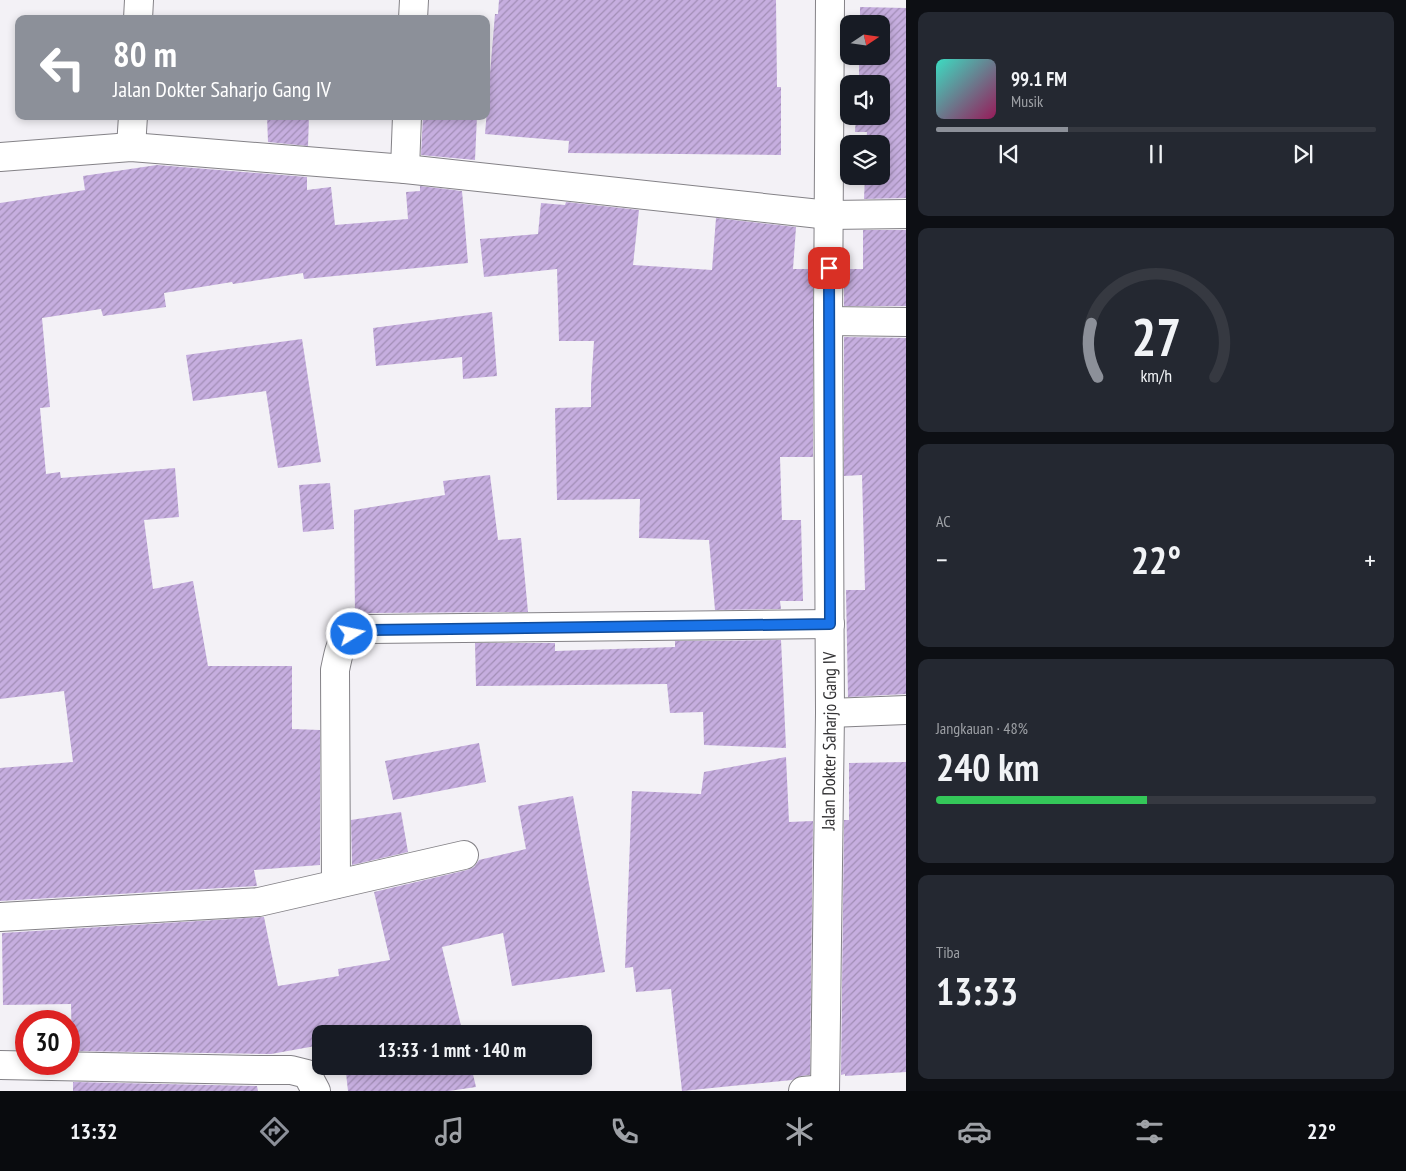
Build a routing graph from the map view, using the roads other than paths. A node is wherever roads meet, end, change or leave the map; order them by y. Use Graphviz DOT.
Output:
graph roads {
  1 [pos="139,0"];
  2 [pos="414,0"];
  3 [pos="830,0"];
  4 [pos="138,15"];
  5 [pos="413,15"];
  6 [pos="132,120"];
  7 [pos="408,120"];
  8 [pos="131,147"];
  9 [pos="0,157"];
  10 [pos="405,169"];
  11 [pos="906,214"];
  12 [pos="829,215"];
  13 [pos="828,321"];
  14 [pos="906,322"];
  15 [pos="830,624"];
  16 [pos="906,710"];
  17 [pos="830,713"];
  18 [pos="464,855"];
  19 [pos="336,884"];
  20 [pos="0,917"];
  21 [pos="0,1065"];
  22 [pos="818,1090"];
  23 [pos="316,1091"];
  1 -- 4 [label="street"];
  2 -- 5 [label="street"];
  3 -- 12 [label="street, Jalan Dokter Saharjo Gang IV"];
  6 -- 8 [label="street"];
  7 -- 10 [label="street"];
  8 -- 9 [label="street"];
  8 -- 10 [label="street"];
  10 -- 12 [label="street"];
  11 -- 12 [label="street"];
  12 -- 13 [label="street, Jalan Dokter Saharjo Gang IV"];
  13 -- 14 [label="street"];
  13 -- 15 [label="street, Jalan Dokter Saharjo Gang IV"];
  15 -- 17 [label="street, Jalan Dokter Saharjo Gang IV"];
  15 -- 19 [label="street"];
  16 -- 17 [label="street"];
  17 -- 22 [label="street, Jalan Dokter Saharjo Gang IV"];
  18 -- 19 [label="street"];
  19 -- 20 [label="street"];
  21 -- 23 [label="street"];
}
